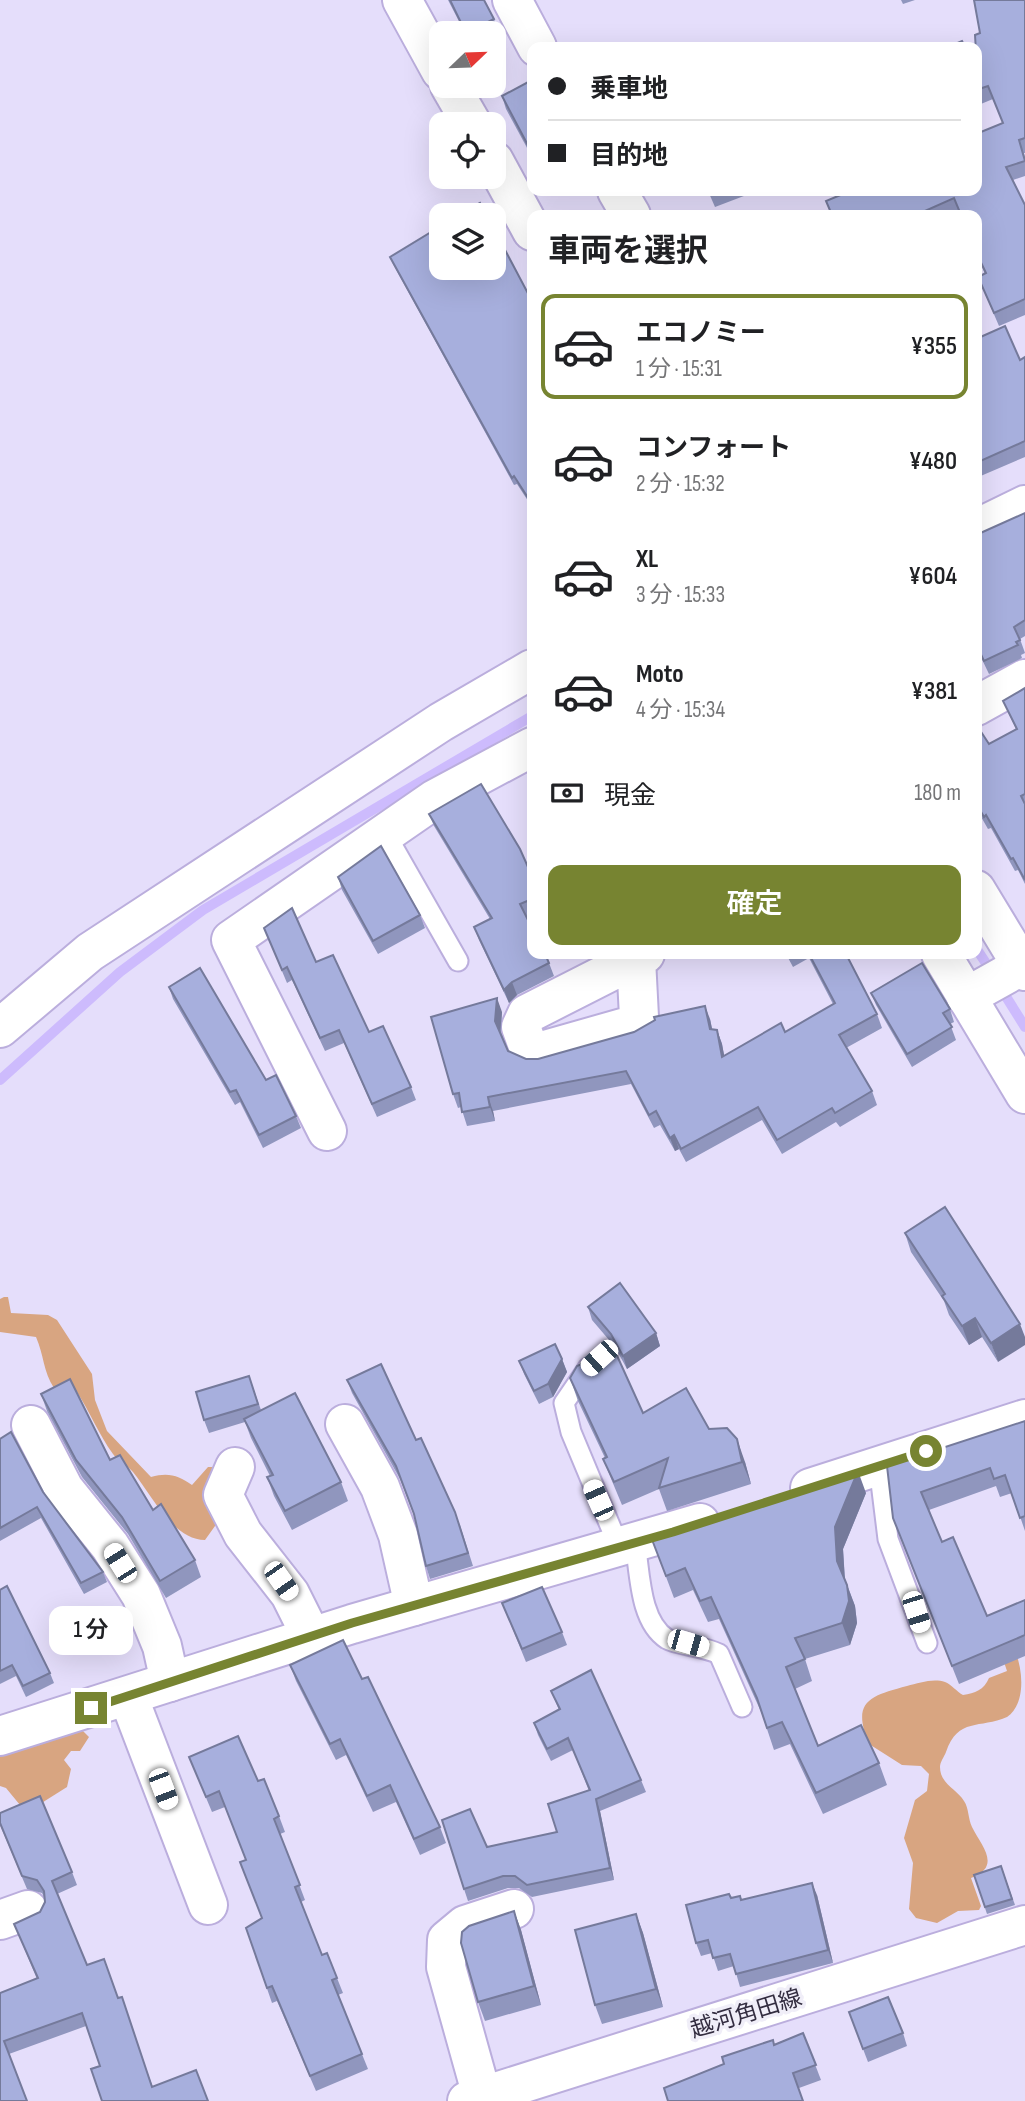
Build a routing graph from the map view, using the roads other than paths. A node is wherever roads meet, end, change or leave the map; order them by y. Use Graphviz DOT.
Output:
graph roads {
  1 [pos="402,0"];
  2 [pos="512,0"];
  3 [pos="534,42"];
  4 [pos="429,49"];
  5 [pos="506,183"];
  6 [pos="527,222"];
  7 [pos="1025,505"];
  8 [pos="982,526"];
  9 [pos="527,672"];
  10 [pos="1025,679"];
  11 [pos="982,703"];
  12 [pos="527,750"];
  13 [pos="385,833"];
  14 [pos="982,900"];
  15 [pos="944,959"];
  16 [pos="458,961"];
  17 [pos="1024,967"];
  18 [pos="966,997"];
  19 [pos="0,1028"];
  20 [pos="1025,1094"];
  21 [pos="327,1130"];
  22 [pos="607,1356"];
  23 [pos="1025,1419"];
  24 [pos="345,1424"];
  25 [pos="31,1425"];
  26 [pos="878,1466"];
  27 [pos="235,1467"];
  28 [pos="776,1499"];
  29 [pos="737,1511"];
  30 [pos="627,1545"];
  31 [pos="414,1606"];
  32 [pos="311,1636"];
  33 [pos="927,1643"];
  34 [pos="170,1682"];
  35 [pos="128,1696"];
  36 [pos="742,1707"];
  37 [pos="0,1736"];
  38 [pos="208,1905"];
  39 [pos="514,1909"];
  40 [pos="1025,1925"];
  41 [pos="475,2099"];
  1 -- 4 [label="street"];
  2 -- 3 [label="street"];
  5 -- 6 [label="street"];
  7 -- 8 [label="street"];
  9 -- 19 [label="street"];
  10 -- 11 [label="street"];
  12 -- 13 [label="street"];
  13 -- 16 [label="lane"];
  13 -- 21 [label="street"];
  14 -- 17 [label="street"];
  15 -- 18 [label="street"];
  17 -- 18 [label="street"];
  18 -- 20 [label="street"];
  22 -- 30 [label="lane"];
  23 -- 26 [label="street"];
  24 -- 31 [label="street"];
  25 -- 34 [label="street"];
  26 -- 28 [label="street"];
  26 -- 33 [label="lane"];
  27 -- 32 [label="street"];
  29 -- 30 [label="street"];
  30 -- 31 [label="street"];
  30 -- 36 [label="lane"];
  31 -- 32 [label="street"];
  32 -- 34 [label="street"];
  34 -- 35 [label="street"];
  35 -- 37 [label="street"];
  35 -- 38 [label="street"];
  39 -- 41 [label="street"];
  40 -- 41 [label="street, 越河角田線"];
}
